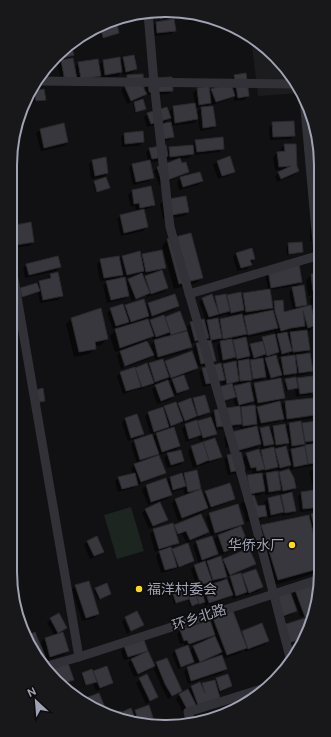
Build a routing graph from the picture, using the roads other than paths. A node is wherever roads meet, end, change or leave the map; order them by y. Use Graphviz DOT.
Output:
graph roads {
  1 [pos="148,18"];
  2 [pos="43,81"];
  3 [pos="154,83"];
  4 [pos="290,84"];
  5 [pos="310,132"];
  6 [pos="314,188"];
  7 [pos="314,257"];
  8 [pos="189,294"];
  9 [pos="17,296"];
  10 [pos="314,581"];
  11 [pos="273,593"];
  12 [pos="289,654"];
  13 [pos="80,657"];
  14 [pos="51,665"];
  15 [pos="252,692"];
  16 [pos="190,718"];
  1 -- 3 [label="street"];
  2 -- 3 [label="street"];
  3 -- 4 [label="street"];
  3 -- 8 [label="street"];
  5 -- 6 [label="street"];
  7 -- 8 [label="street"];
  8 -- 11 [label="street"];
  9 -- 13 [label="street"];
  10 -- 11 [label="street, 环乡北路"];
  11 -- 12 [label="street"];
  11 -- 13 [label="street, 环乡北路"];
  13 -- 14 [label="street, 环乡北路"];
  15 -- 16 [label="street"];
}
